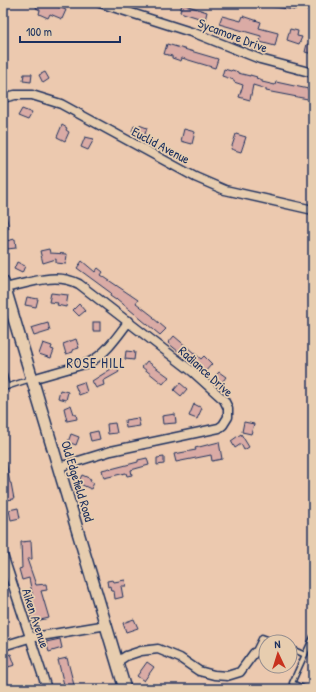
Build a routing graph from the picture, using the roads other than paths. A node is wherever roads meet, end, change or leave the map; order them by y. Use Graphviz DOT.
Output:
graph roads {
  1 [pos="100,3"];
  2 [pos="313,73"];
  3 [pos="3,98"];
  4 [pos="313,210"];
  5 [pos="4,286"];
  6 [pos="129,321"];
  7 [pos="3,372"];
  8 [pos="32,379"];
  9 [pos="5,387"];
  10 [pos="59,467"];
  11 [pos="3,555"];
  12 [pos="107,625"];
  13 [pos="313,636"];
  14 [pos="29,638"];
  15 [pos="258,645"];
  16 [pos="3,646"];
  17 [pos="298,652"];
  18 [pos="254,653"];
  19 [pos="305,655"];
  20 [pos="117,662"];
  21 [pos="47,689"];
  22 [pos="125,689"];
  23 [pos="305,689"];
  1 -- 2 [label="street, Sycamore Drive"];
  3 -- 4 [label="street, Euclid Avenue"];
  5 -- 6 [label="street, Radiance Drive"];
  5 -- 8 [label="street, Old Edgefield Road"];
  6 -- 8 [label="street"];
  6 -- 10 [label="street, Radiance Drive"];
  7 -- 9 [label="lane"];
  8 -- 9 [label="lane"];
  8 -- 10 [label="street, Old Edgefield Road"];
  10 -- 12 [label="street, Old Edgefield Road"];
  11 -- 14 [label="street, Aiken Avenue"];
  12 -- 14 [label="street"];
  12 -- 20 [label="street, Old Edgefield Road"];
  13 -- 19 [label="lane"];
  14 -- 16 [label="street"];
  14 -- 21 [label="street, Aiken Avenue"];
  15 -- 18 [label="lane"];
  17 -- 19 [label="lane"];
  18 -- 20 [label="street"];
  19 -- 23 [label="lane"];
  20 -- 22 [label="street, Old Edgefield Road"];
}
